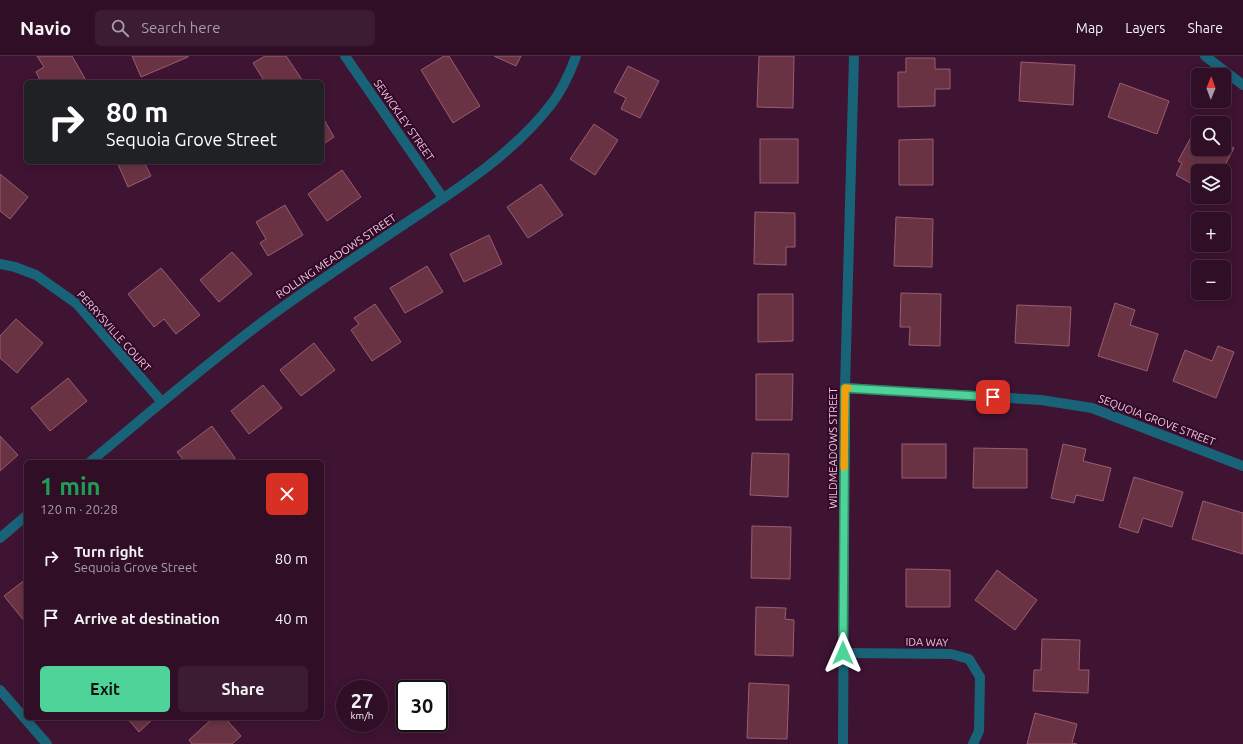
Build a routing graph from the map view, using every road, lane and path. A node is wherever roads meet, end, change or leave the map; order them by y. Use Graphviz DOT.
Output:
graph roads {
  1 [pos="345,56"];
  2 [pos="576,56"];
  3 [pos="854,56"];
  4 [pos="1205,56"];
  5 [pos="1243,85"];
  6 [pos="443,198"];
  7 [pos="0,264"];
  8 [pos="845,388"];
  9 [pos="162,402"];
  10 [pos="92,460"];
  11 [pos="1243,466"];
  12 [pos="24,518"];
  13 [pos="0,538"];
  14 [pos="843,653"];
  15 [pos="0,690"];
  16 [pos="24,718"];
  17 [pos="26,720"];
  18 [pos="47,744"];
  19 [pos="843,744"];
  20 [pos="973,744"];
  1 -- 6 [label="street, SEWICKLEY STREET"];
  2 -- 6 [label="street, ROLLING MEADOWS STREET"];
  3 -- 8 [label="street, WILDMEADOWS STREET"];
  4 -- 5 [label="street"];
  6 -- 9 [label="street, ROLLING MEADOWS STREET"];
  7 -- 9 [label="street, PERRYSVILLE COURT"];
  8 -- 11 [label="street, SEQUOIA GROVE STREET"];
  8 -- 14 [label="street, WILDMEADOWS STREET"];
  9 -- 10 [label="street, ROLLING MEADOWS STREET"];
  12 -- 13 [label="street"];
  14 -- 19 [label="street, WILDMEADOWS STREET"];
  14 -- 20 [label="street, IDA WAY"];
  15 -- 16 [label="street"];
  17 -- 18 [label="street"];
}
